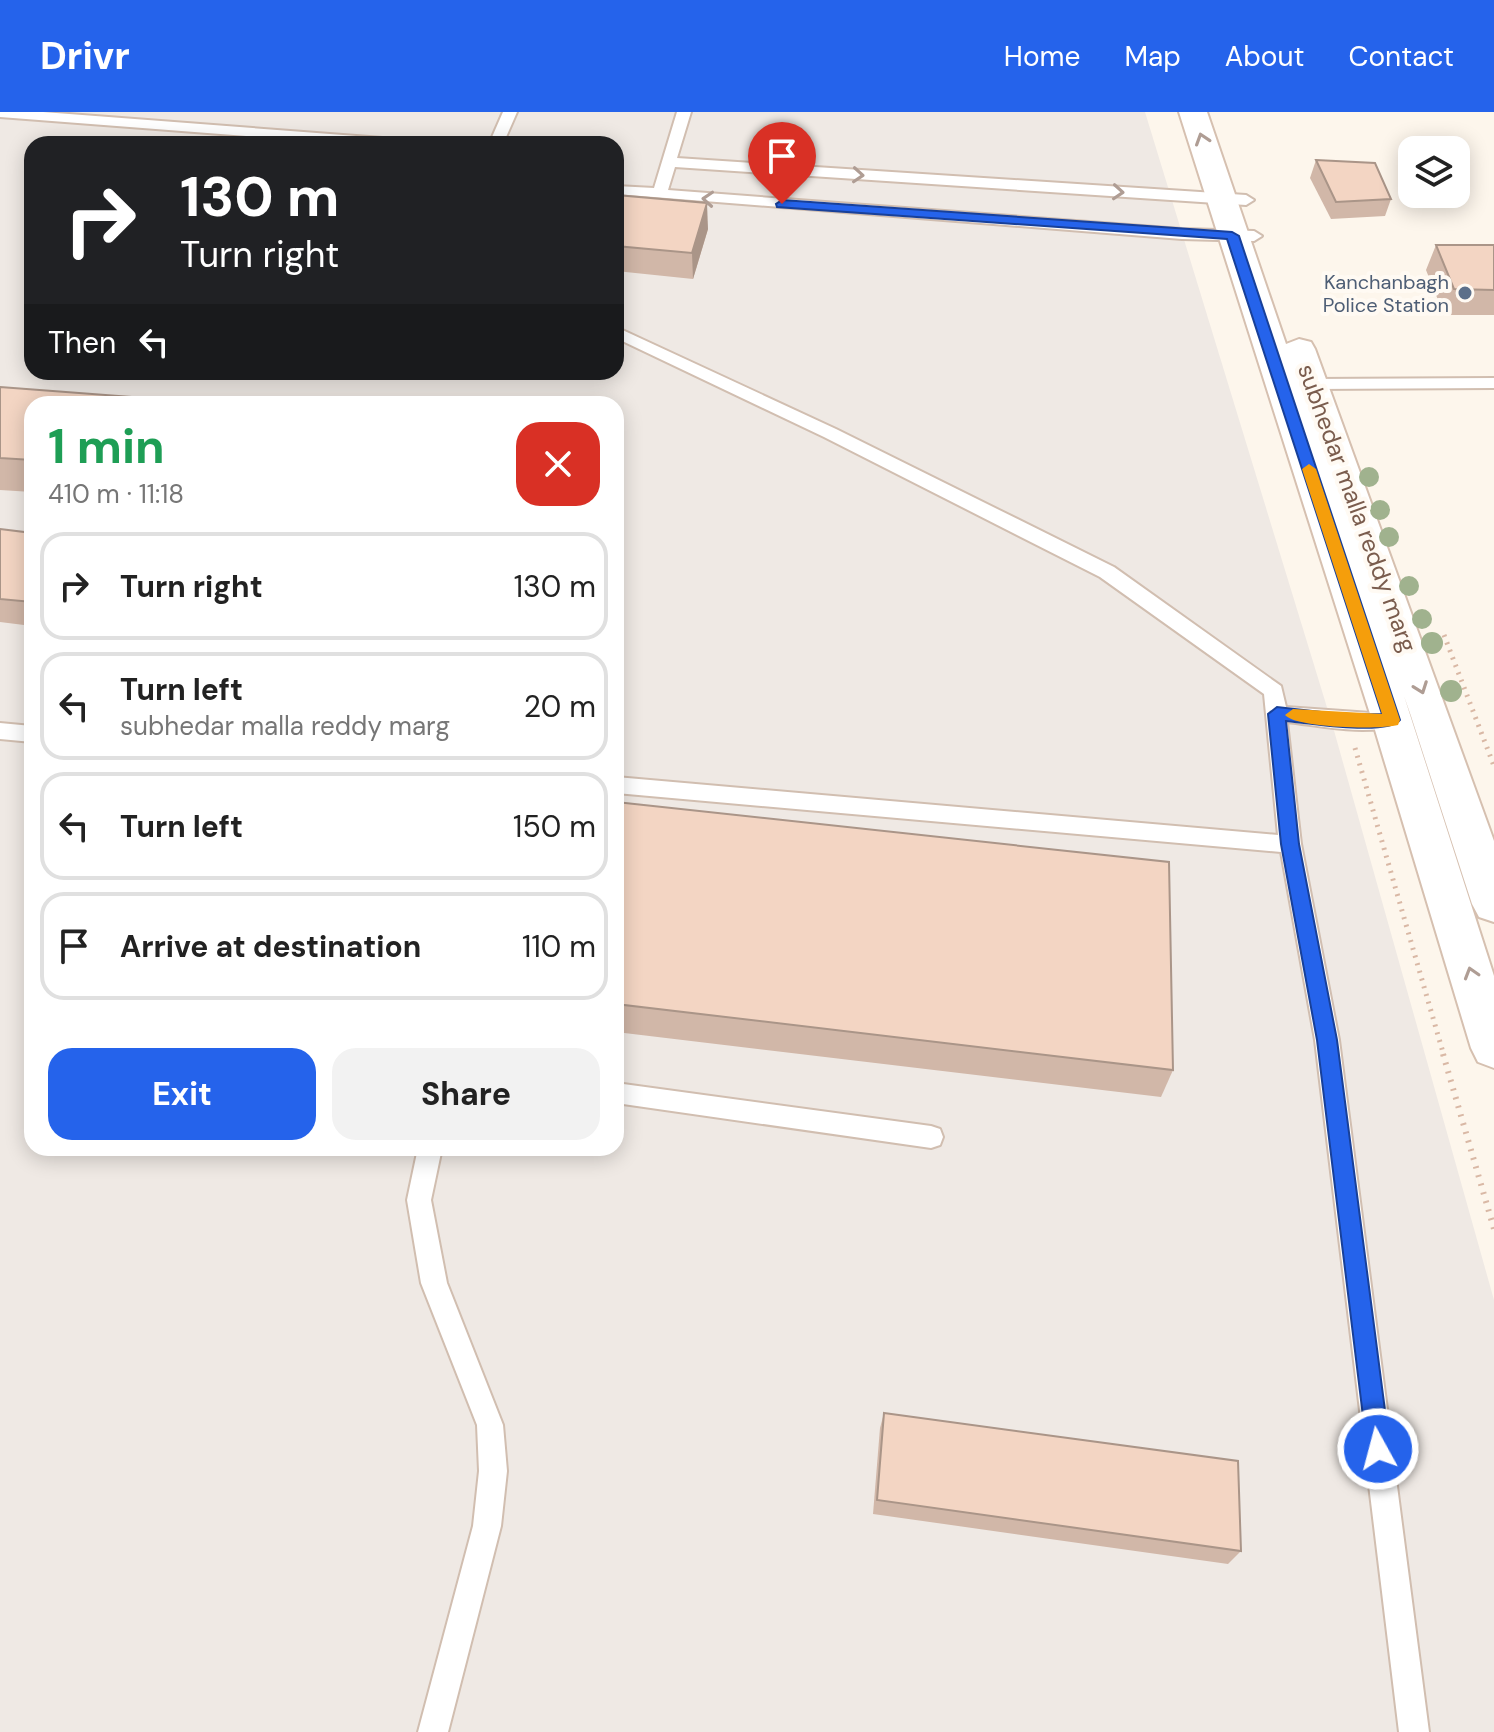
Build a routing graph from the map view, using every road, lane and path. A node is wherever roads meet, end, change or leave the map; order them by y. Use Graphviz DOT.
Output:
graph roads {
  1 [pos="510,112"];
  2 [pos="684,112"];
  3 [pos="1193,112"];
  4 [pos="1221,112"];
  5 [pos="0,113"];
  6 [pos="303,136"];
  7 [pos="500,136"];
  8 [pos="669,162"];
  9 [pos="624,191"];
  10 [pos="659,195"];
  11 [pos="1234,200"];
  12 [pos="1243,236"];
  13 [pos="624,336"];
  14 [pos="1494,383"];
  15 [pos="1313,384"];
  16 [pos="1277,714"];
  17 [pos="1392,720"];
  18 [pos="1348,721"];
  19 [pos="0,731"];
  20 [pos="24,733"];
  21 [pos="624,786"];
  22 [pos="1290,844"];
  23 [pos="1494,904"];
  24 [pos="1494,1048"];
  25 [pos="624,1094"];
  26 [pos="931,1137"];
  27 [pos="428,1156"];
  28 [pos="1494,1229"];
  29 [pos="433,1732"];
  30 [pos="1414,1732"];
  1 -- 7 [label="lane"];
  2 -- 8 [label="lane"];
  11 -- 3 [label="main road, subhedar malla reddy marg, one-way"];
  4 -- 11 [label="main road, subhedar malla reddy marg"];
  5 -- 6 [label="lane"];
  8 -- 10 [label="lane"];
  8 -- 11 [label="lane, one-way"];
  9 -- 10 [label="lane"];
  12 -- 10 [label="lane, one-way"];
  11 -- 12 [label="main road, subhedar malla reddy marg"];
  12 -- 15 [label="main road, subhedar malla reddy marg"];
  12 -- 17 [label="main road, subhedar malla reddy marg"];
  13 -- 16 [label="lane"];
  14 -- 15 [label="lane"];
  15 -- 23 [label="main road, subhedar malla reddy marg, one-way"];
  16 -- 18 [label="lane"];
  16 -- 22 [label="lane"];
  17 -- 18 [label="lane"];
  24 -- 17 [label="main road, subhedar malla reddy marg, one-way"];
  18 -- 28 [label="path"];
  19 -- 20 [label="lane"];
  21 -- 22 [label="lane"];
  22 -- 30 [label="lane"];
  25 -- 26 [label="lane"];
  27 -- 29 [label="lane"];
}
